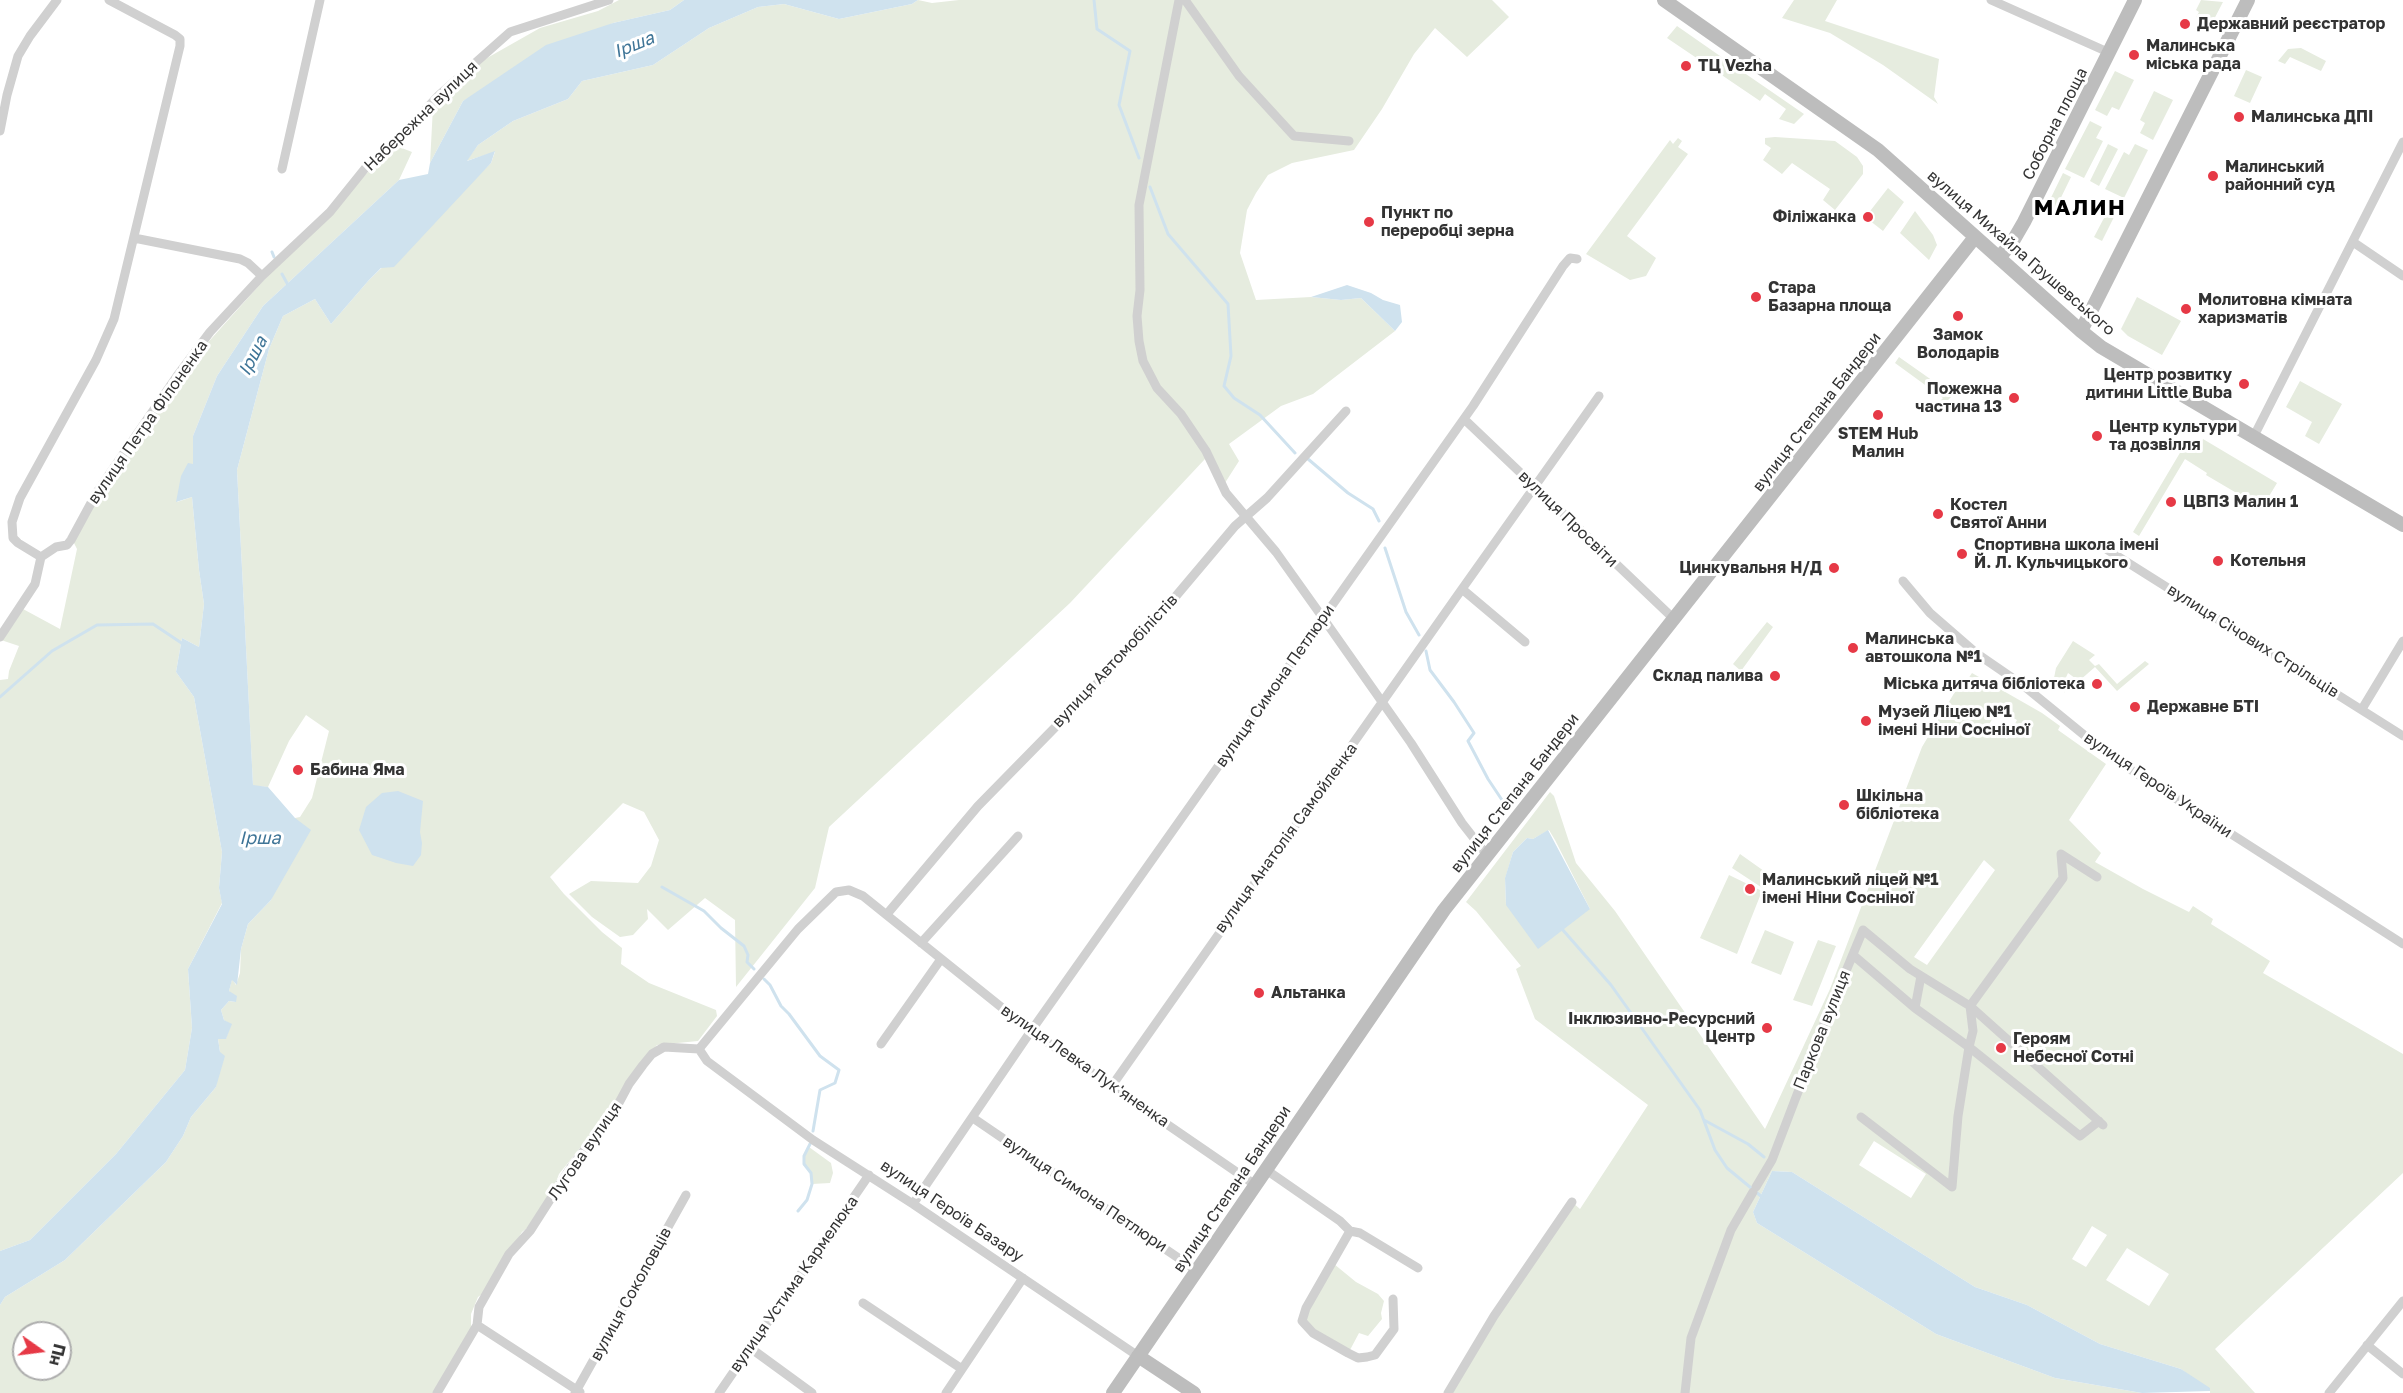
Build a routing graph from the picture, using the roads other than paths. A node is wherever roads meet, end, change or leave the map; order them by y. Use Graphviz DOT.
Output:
graph roads {
  1 [pos="57,0"];
  2 [pos="109,0"];
  3 [pos="320,0"];
  4 [pos="609,0"];
  5 [pos="1179,0"];
  6 [pos="1185,0"];
  7 [pos="1991,0"];
  8 [pos="2135,0"];
  9 [pos="2248,0"];
  10 [pos="1667,1"];
  11 [pos="2110,53"];
  12 [pos="0,131"];
  13 [pos="1348,141"];
  14 [pos="2403,142"];
  15 [pos="282,169"];
  16 [pos="1975,237"];
  17 [pos="135,238"];
  18 [pos="2353,242"];
  19 [pos="1999,258"];
  20 [pos="1577,259"];
  21 [pos="262,276"];
  22 [pos="2403,276"];
  23 [pos="2081,332"];
  24 [pos="1599,396"];
  25 [pos="1346,411"];
  26 [pos="1464,419"];
  27 [pos="2254,436"];
  28 [pos="1534,487"];
  29 [pos="1246,516"];
  30 [pos="2403,525"];
  31 [pos="2103,547"];
  32 [pos="40,556"];
  33 [pos="1903,581"];
  34 [pos="1462,589"];
  35 [pos="1323,618"];
  36 [pos="1674,619"];
  37 [pos="0,637"];
  38 [pos="2403,641"];
  39 [pos="1525,642"];
  40 [pos="1382,704"];
  41 [pos="2362,709"];
  42 [pos="2403,736"];
  43 [pos="1018,836"];
  44 [pos="1487,855"];
  45 [pos="2097,877"];
  46 [pos="887,914"];
  47 [pos="921,943"];
  48 [pos="2403,944"];
  49 [pos="1852,955"];
  50 [pos="941,959"];
  51 [pos="1921,976"];
  52 [pos="1970,1006"];
  53 [pos="1915,1008"];
  54 [pos="1031,1031"];
  55 [pos="881,1044"];
  56 [pos="1969,1047"];
  57 [pos="699,1049"];
  58 [pos="1111,1087"];
  59 [pos="1861,1117"];
  60 [pos="973,1118"];
  61 [pos="1265,1169"];
  62 [pos="869,1175"];
  63 [pos="1254,1184"];
  64 [pos="686,1195"];
  65 [pos="1572,1202"];
  66 [pos="914,1204"];
  67 [pos="1350,1232"];
  68 [pos="1418,1268"];
  69 [pos="1196,1270"];
  70 [pos="1023,1278"];
  71 [pos="1393,1299"];
  72 [pos="2403,1301"];
  73 [pos="863,1304"];
  74 [pos="477,1324"];
  75 [pos="2367,1345"];
  76 [pos="749,1347"];
  77 [pos="1138,1356"];
  78 [pos="962,1369"];
  79 [pos="2403,1374"];
  80 [pos="578,1392"];
  81 [pos="437,1393"];
  82 [pos="718,1393"];
  83 [pos="812,1393"];
  84 [pos="946,1393"];
  85 [pos="1113,1393"];
  86 [pos="1194,1393"];
  87 [pos="1448,1393"];
  88 [pos="1684,1393"];
  89 [pos="2329,1393"];
  1 -- 12 [label="street"];
  2 -- 17 [label="street"];
  3 -- 15 [label="street"];
  4 -- 21 [label="street, Набережна вулиця"];
  5 -- 29 [label="street"];
  6 -- 13 [label="street"];
  7 -- 11 [label="street"];
  8 -- 11 [label="street, Соборна площа"];
  9 -- 23 [label="street"];
  10 -- 16 [label="street, вулиця Михайла Грушевського"];
  11 -- 19 [label="street, Соборна площа"];
  14 -- 18 [label="street"];
  16 -- 19 [label="street, вулиця Михайла Грушевського"];
  16 -- 36 [label="street, вулиця Степана Бандери"];
  17 -- 21 [label="street"];
  17 -- 32 [label="street"];
  18 -- 22 [label="street"];
  18 -- 27 [label="street"];
  19 -- 23 [label="street, вулиця Михайла Грушевського"];
  20 -- 26 [label="street, вулиця Симона Петлюри"];
  21 -- 32 [label="street, вулиця Петра Філоненка"];
  23 -- 27 [label="street, вулиця Михайла Грушевського"];
  24 -- 28 [label="street, вулиця Анатолія Самойленка"];
  25 -- 29 [label="street, вулиця Автомобілістів"];
  26 -- 28 [label="street, вулиця Просвіти"];
  26 -- 35 [label="street, вулиця Симона Петлюри"];
  27 -- 30 [label="street, вулиця Михайла Грушевського"];
  28 -- 34 [label="street, вулиця Анатолія Самойленка"];
  28 -- 36 [label="street, вулиця Просвіти"];
  29 -- 35 [label="street"];
  29 -- 46 [label="street, вулиця Автомобілістів"];
  31 -- 41 [label="street, вулиця Січових Стрільців"];
  32 -- 37 [label="street"];
  33 -- 48 [label="street, вулиця Героїв України"];
  34 -- 39 [label="street"];
  34 -- 40 [label="street, вулиця Анатолія Самойленка"];
  35 -- 40 [label="street"];
  35 -- 54 [label="street, вулиця Симона Петлюри"];
  36 -- 44 [label="street, вулиця Степана Бандери"];
  38 -- 41 [label="street"];
  40 -- 44 [label="street"];
  40 -- 58 [label="street, вулиця Анатолія Самойленка"];
  41 -- 42 [label="street, вулиця Січових Стрільців"];
  43 -- 47 [label="street"];
  44 -- 61 [label="street, вулиця Степана Бандери"];
  45 -- 52 [label="street"];
  46 -- 47 [label="street, вулиця Левка Лук'яненка"];
  46 -- 57 [label="street, вулиця Левка Лук'яненка"];
  47 -- 50 [label="street, вулиця Левка Лук'яненка"];
  49 -- 51 [label="street, Паркова вулиця"];
  49 -- 53 [label="street"];
  49 -- 88 [label="street, Паркова вулиця"];
  50 -- 54 [label="street, вулиця Левка Лук'яненка"];
  50 -- 55 [label="street"];
  51 -- 52 [label="street"];
  51 -- 53 [label="street"];
  52 -- 56 [label="street"];
  52 -- 56 [label="street"];
  53 -- 56 [label="street"];
  54 -- 58 [label="street, вулиця Левка Лук'яненка"];
  54 -- 60 [label="street, вулиця Симона Петлюри"];
  56 -- 59 [label="street"];
  57 -- 62 [label="street, вулиця Героїв Базару"];
  57 -- 74 [label="street, Лугова вулиця"];
  58 -- 63 [label="street, вулиця Левка Лук'яненка"];
  60 -- 66 [label="street, вулиця Симона Петлюри"];
  60 -- 69 [label="street, вулиця Симона Петлюри"];
  61 -- 63 [label="street, вулиця Степана Бандери"];
  61 -- 67 [label="street"];
  62 -- 66 [label="street, вулиця Героїв Базару"];
  62 -- 76 [label="street, вулиця Устима Кармелюка"];
  63 -- 69 [label="street, вулиця Степана Бандери"];
  64 -- 80 [label="street, вулиця Соколовців"];
  65 -- 87 [label="street"];
  66 -- 70 [label="street, вулиця Героїв Базару"];
  67 -- 68 [label="street"];
  67 -- 71 [label="street"];
  69 -- 77 [label="street, вулиця Степана Бандери"];
  70 -- 77 [label="street, вулиця Героїв Базару"];
  70 -- 78 [label="street"];
  72 -- 75 [label="street"];
  73 -- 78 [label="street"];
  74 -- 80 [label="street"];
  74 -- 81 [label="street, Лугова вулиця"];
  75 -- 79 [label="street"];
  75 -- 89 [label="street"];
  76 -- 82 [label="street, вулиця Устима Кармелюка"];
  76 -- 83 [label="street"];
  77 -- 85 [label="street, вулиця Степана Бандери"];
  77 -- 86 [label="street, вулиця Героїв Базару"];
  78 -- 84 [label="street"];
}
